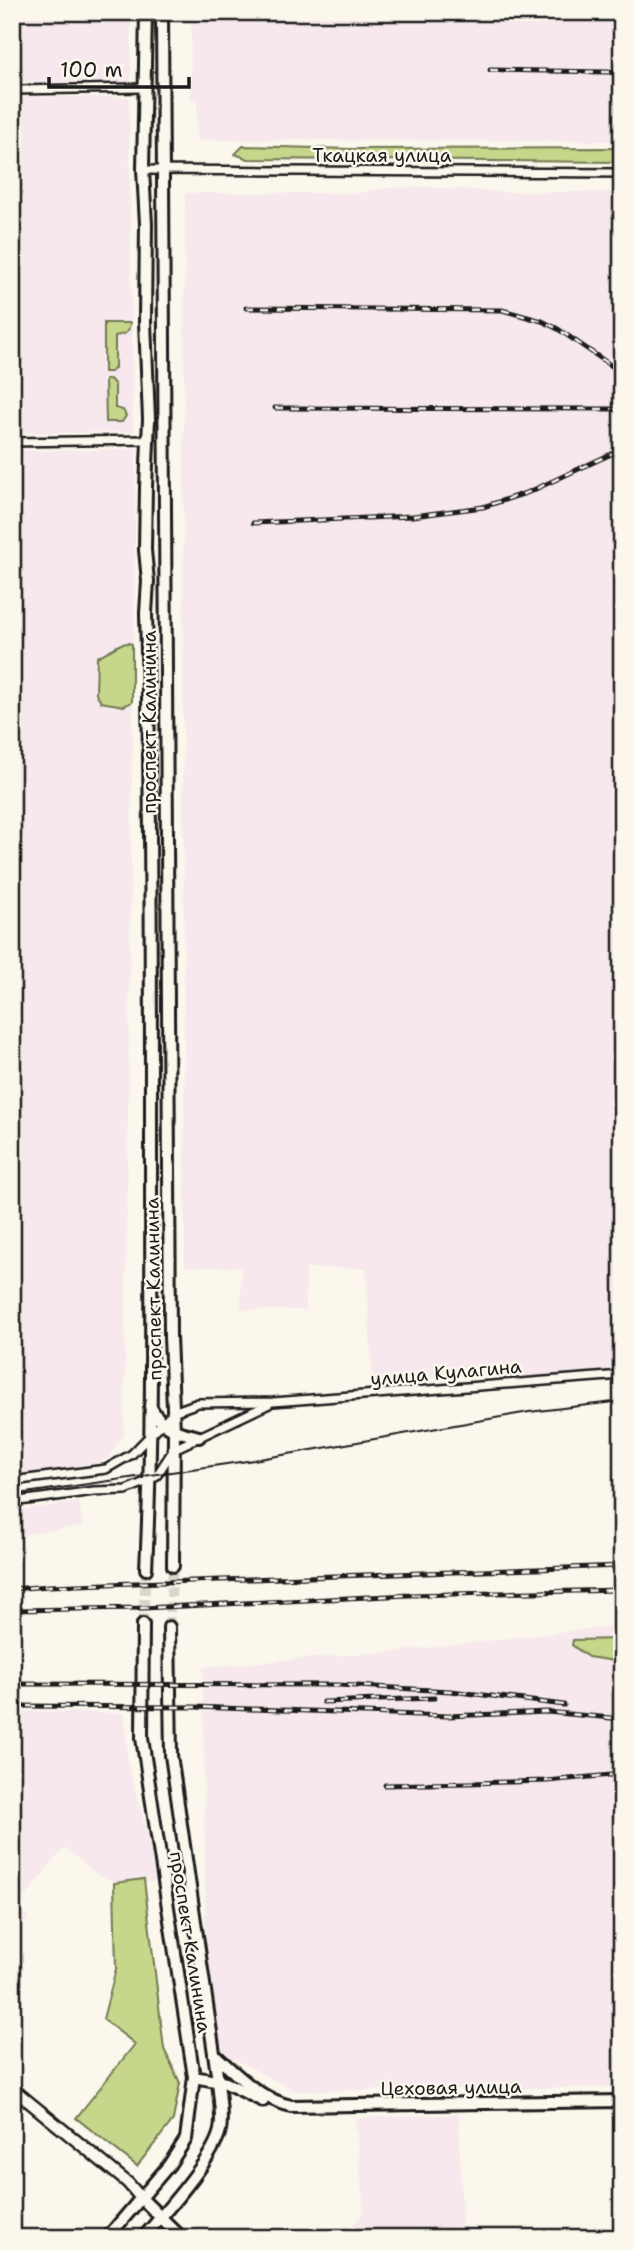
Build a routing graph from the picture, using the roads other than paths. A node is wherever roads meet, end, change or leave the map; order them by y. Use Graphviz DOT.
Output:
graph roads {
  1 [pos="146,12"];
  2 [pos="162,12"];
  3 [pos="144,88"];
  4 [pos="12,90"];
  5 [pos="162,90"];
  6 [pos="143,170"];
  7 [pos="164,171"];
  8 [pos="622,173"];
  9 [pos="148,440"];
  10 [pos="164,441"];
  11 [pos="12,442"];
  12 [pos="622,1375"];
  13 [pos="273,1402"];
  14 [pos="150,1406"];
  15 [pos="173,1412"];
  16 [pos="161,1424"];
  17 [pos="174,1430"];
  18 [pos="150,1436"];
  19 [pos="199,1437"];
  20 [pos="174,1449"];
  21 [pos="150,1475"];
  22 [pos="12,1481"];
  23 [pos="12,1502"];
  24 [pos="173,1566"];
  25 [pos="146,1569"];
  26 [pos="143,1624"];
  27 [pos="169,1627"];
  28 [pos="190,2054"];
  29 [pos="214,2054"];
  30 [pos="194,2077"];
  31 [pos="218,2081"];
  32 [pos="12,2088"];
  33 [pos="622,2101"];
  34 [pos="280,2104"];
  35 [pos="140,2197"];
  36 [pos="160,2217"];
  37 [pos="107,2238"];
  38 [pos="143,2238"];
  39 [pos="182,2238"];
  1 -- 3 [label="main road, проспект Калинина"];
  2 -- 5 [label="main road, проспект Калинина"];
  3 -- 4 [label="street"];
  3 -- 5 [label="main road"];
  3 -- 6 [label="main road, проспект Калинина"];
  5 -- 7 [label="main road, проспект Калинина"];
  6 -- 7 [label="street, Ткацкая улица"];
  6 -- 9 [label="main road, проспект Калинина"];
  7 -- 8 [label="street, Ткацкая улица"];
  7 -- 10 [label="main road, проспект Калинина"];
  9 -- 10 [label="main road"];
  9 -- 11 [label="street"];
  9 -- 14 [label="main road, проспект Калинина"];
  10 -- 15 [label="main road, проспект Калинина"];
  12 -- 13 [label="street, улица Кулагина"];
  13 -- 15 [label="street, улица Кулагина"];
  13 -- 19 [label="street, улица Кулагина"];
  14 -- 16 [label="main road, проспект Калинина"];
  14 -- 18 [label="main road, проспект Калинина"];
  15 -- 16 [label="street, улица Кулагина"];
  15 -- 17 [label="main road, проспект Калинина"];
  16 -- 17 [label="main road"];
  16 -- 18 [label="street, улица Кулагина"];
  17 -- 19 [label="main road"];
  17 -- 20 [label="main road, проспект Калинина"];
  18 -- 21 [label="main road, проспект Калинина"];
  18 -- 22 [label="street, улица Кулагина"];
  19 -- 20 [label="street, улица Кулагина"];
  20 -- 21 [label="street, улица Кулагина"];
  20 -- 24 [label="main road, проспект Калинина"];
  21 -- 23 [label="street"];
  21 -- 25 [label="main road"];
  26 -- 28 [label="main road, проспект Калинина"];
  27 -- 29 [label="main road, проспект Калинина"];
  28 -- 29 [label="main road"];
  28 -- 30 [label="main road, проспект Калинина"];
  29 -- 31 [label="main road, проспект Калинина"];
  29 -- 34 [label="main road, Цеховая улица"];
  30 -- 31 [label="main road, Цеховая улица"];
  30 -- 35 [label="main road, проспект Калинина"];
  31 -- 34 [label="main road, Цеховая улица"];
  31 -- 36 [label="main road, проспект Калинина"];
  32 -- 35 [label="street"];
  33 -- 34 [label="main road, Цеховая улица"];
  35 -- 36 [label="main road"];
  35 -- 37 [label="main road, проспект Калинина"];
  36 -- 38 [label="main road, проспект Калинина"];
  36 -- 39 [label="main road"];
}
